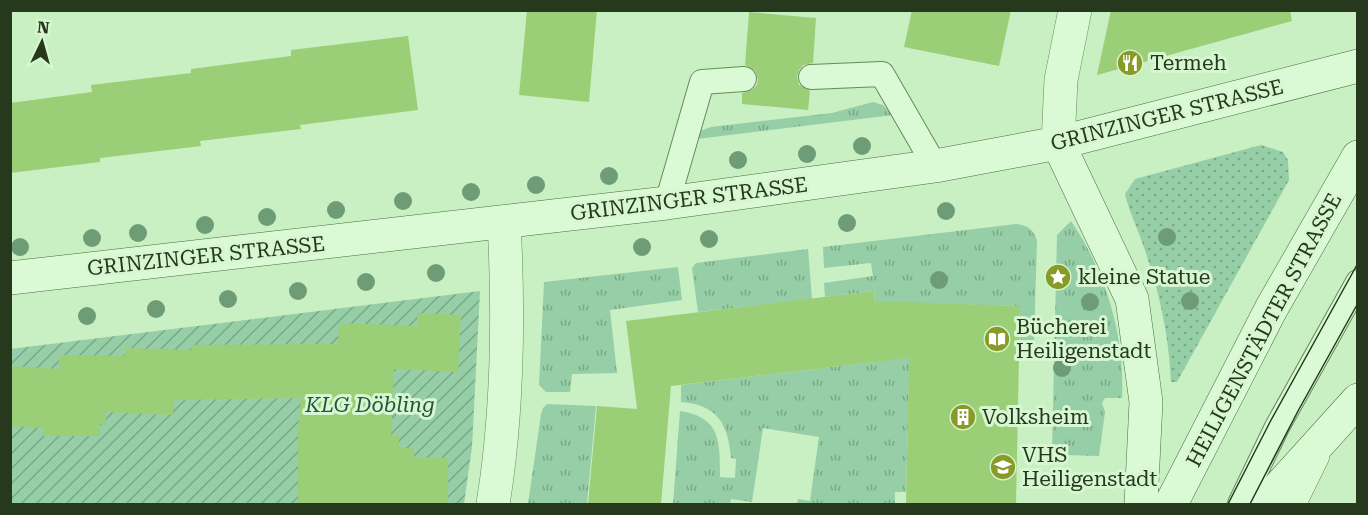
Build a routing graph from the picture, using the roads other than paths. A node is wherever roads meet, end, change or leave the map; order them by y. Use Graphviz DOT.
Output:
graph roads {
  1 [pos="1075,10"];
  2 [pos="1358,66"];
  3 [pos="811,77"];
  4 [pos="744,79"];
  5 [pos="1058,143"];
  6 [pos="1358,157"];
  7 [pos="935,166"];
  8 [pos="667,203"];
  9 [pos="504,222"];
  10 [pos="10,278"];
  11 [pos="1358,282"];
  12 [pos="1358,399"];
  13 [pos="1318,443"];
  14 [pos="493,504"];
  15 [pos="1140,504"];
  16 [pos="1171,504"];
  17 [pos="1240,504"];
  18 [pos="1264,504"];
  19 [pos="1289,504"];
  1 -- 5 [label="street"];
  2 -- 5 [label="street, GRINZINGER STRASSE"];
  3 -- 7 [label="lane"];
  4 -- 8 [label="lane"];
  5 -- 7 [label="street, GRINZINGER STRASSE"];
  5 -- 15 [label="street"];
  6 -- 16 [label="street, HEILIGENSTÄDTER STRASSE"];
  7 -- 8 [label="street, GRINZINGER STRASSE"];
  8 -- 9 [label="street, GRINZINGER STRASSE"];
  9 -- 10 [label="street, GRINZINGER STRASSE"];
  9 -- 14 [label="street"];
  11 -- 17 [label="lane"];
  12 -- 13 [label="street"];
  13 -- 18 [label="street"];
  13 -- 19 [label="street"];
}
